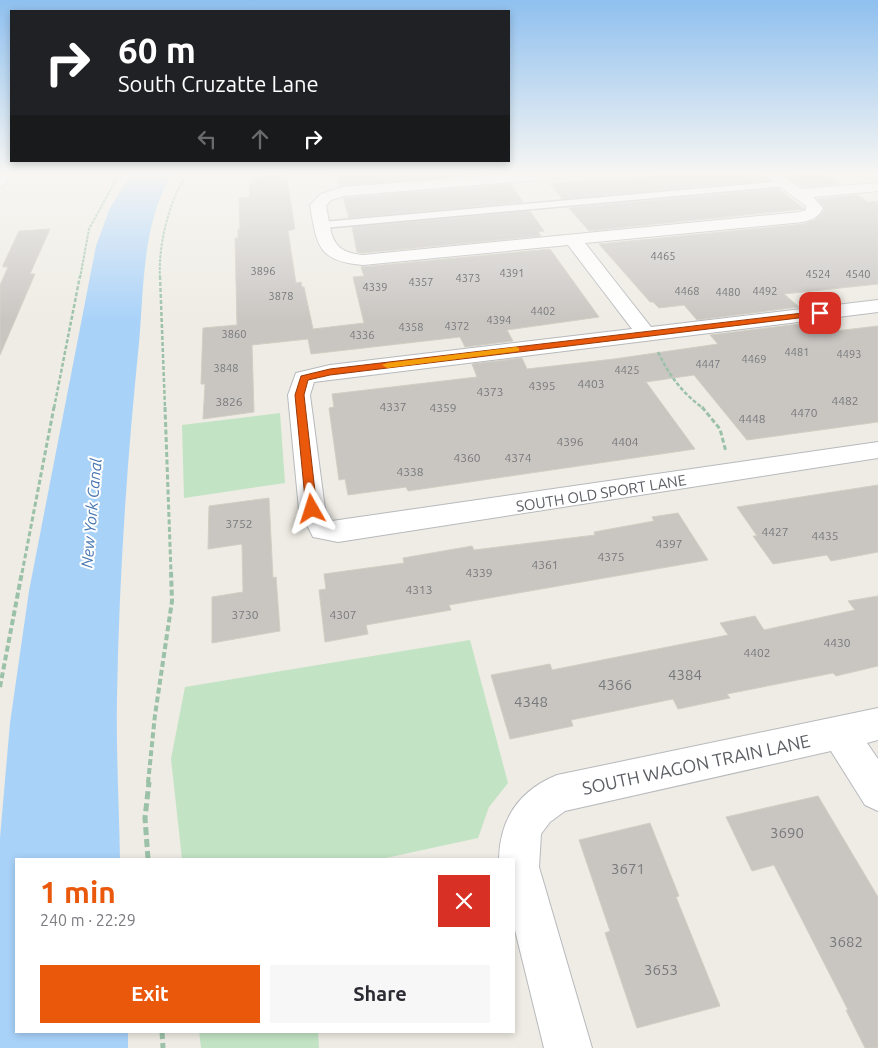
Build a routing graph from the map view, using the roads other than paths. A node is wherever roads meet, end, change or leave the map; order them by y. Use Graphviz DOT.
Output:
graph roads {
  1 [pos="346,223"];
  2 [pos="744,223"];
  3 [pos="322,225"];
  4 [pos="573,240"];
  5 [pos="878,306"];
  6 [pos="646,334"];
  7 [pos="878,450"];
  8 [pos="878,724"];
  9 [pos="839,732"];
  10 [pos="878,792"];
  11 [pos="568,1048"];
  1 -- 3 [label="lane"];
  2 -- 4 [label="street"];
  3 -- 4 [label="street"];
  4 -- 6 [label="street"];
  5 -- 6 [label="street"];
  6 -- 7 [label="street, SOUTH OLD SPORT LANE"];
  8 -- 9 [label="street, SOUTH WAGON TRAIN LANE"];
  9 -- 10 [label="street"];
  9 -- 11 [label="street, SOUTH WAGON TRAIN LANE"];
}
